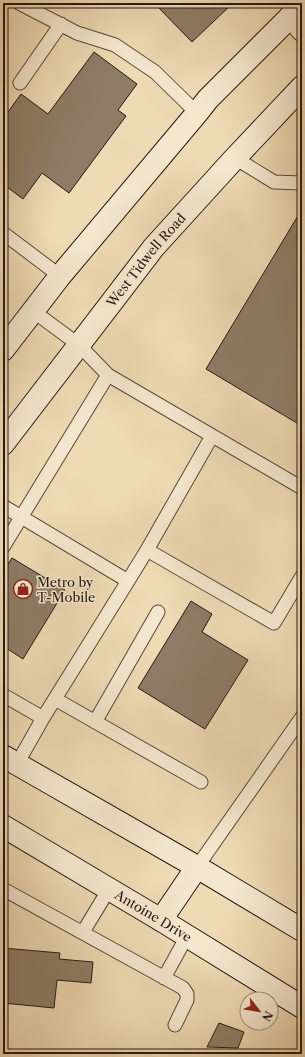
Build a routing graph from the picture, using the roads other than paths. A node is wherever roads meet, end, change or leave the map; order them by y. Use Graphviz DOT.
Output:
graph roads {
  1 [pos="19,3"];
  2 [pos="298,18"];
  3 [pos="61,24"];
  4 [pos="20,83"];
  5 [pos="302,87"];
  6 [pos="197,113"];
  7 [pos="235,158"];
  8 [pos="302,183"];
  9 [pos="3,233"];
  10 [pos="60,276"];
  11 [pos="33,311"];
  12 [pos="79,345"];
  13 [pos="3,350"];
  14 [pos="108,375"];
  15 [pos="212,436"];
  16 [pos="3,444"];
  17 [pos="302,488"];
  18 [pos="3,506"];
  19 [pos="21,516"];
  20 [pos="3,547"];
  21 [pos="147,550"];
  22 [pos="302,576"];
  23 [pos="128,581"];
  24 [pos="158,612"];
  25 [pos="3,695"];
  26 [pos="55,699"];
  27 [pos="302,717"];
  28 [pos="43,718"];
  29 [pos="95,722"];
  30 [pos="10,760"];
  31 [pos="201,782"];
  32 [pos="3,826"];
  33 [pos="197,868"];
  34 [pos="3,889"];
  35 [pos="109,889"];
  36 [pos="161,920"];
  37 [pos="302,930"];
  38 [pos="83,932"];
  39 [pos="187,936"];
  40 [pos="164,978"];
  41 [pos="302,1007"];
  42 [pos="175,1025"];
  1 -- 3 [label="lane"];
  2 -- 6 [label="main road"];
  3 -- 4 [label="lane"];
  3 -- 6 [label="lane"];
  5 -- 7 [label="main road, West Tidwell Road"];
  6 -- 10 [label="main road"];
  7 -- 8 [label="lane"];
  7 -- 12 [label="main road, West Tidwell Road"];
  9 -- 10 [label="lane"];
  10 -- 11 [label="main road"];
  11 -- 12 [label="lane"];
  11 -- 13 [label="main road"];
  12 -- 14 [label="lane"];
  12 -- 16 [label="main road, West Tidwell Road"];
  14 -- 15 [label="lane"];
  14 -- 19 [label="lane"];
  15 -- 17 [label="lane"];
  15 -- 21 [label="lane"];
  18 -- 19 [label="lane"];
  19 -- 20 [label="lane"];
  19 -- 23 [label="lane"];
  21 -- 22 [label="lane"];
  21 -- 23 [label="lane"];
  23 -- 26 [label="lane"];
  24 -- 29 [label="lane"];
  25 -- 28 [label="lane"];
  26 -- 28 [label="lane"];
  26 -- 29 [label="lane"];
  27 -- 33 [label="lane"];
  28 -- 30 [label="lane"];
  29 -- 31 [label="lane"];
  30 -- 33 [label="main road"];
  32 -- 35 [label="main road, Antoine Drive"];
  33 -- 36 [label="main road"];
  33 -- 37 [label="main road"];
  34 -- 38 [label="lane"];
  35 -- 36 [label="main road, Antoine Drive"];
  35 -- 38 [label="lane"];
  36 -- 39 [label="main road, Antoine Drive"];
  38 -- 40 [label="lane"];
  39 -- 40 [label="lane"];
  39 -- 41 [label="main road, Antoine Drive"];
  40 -- 42 [label="lane"];
}
